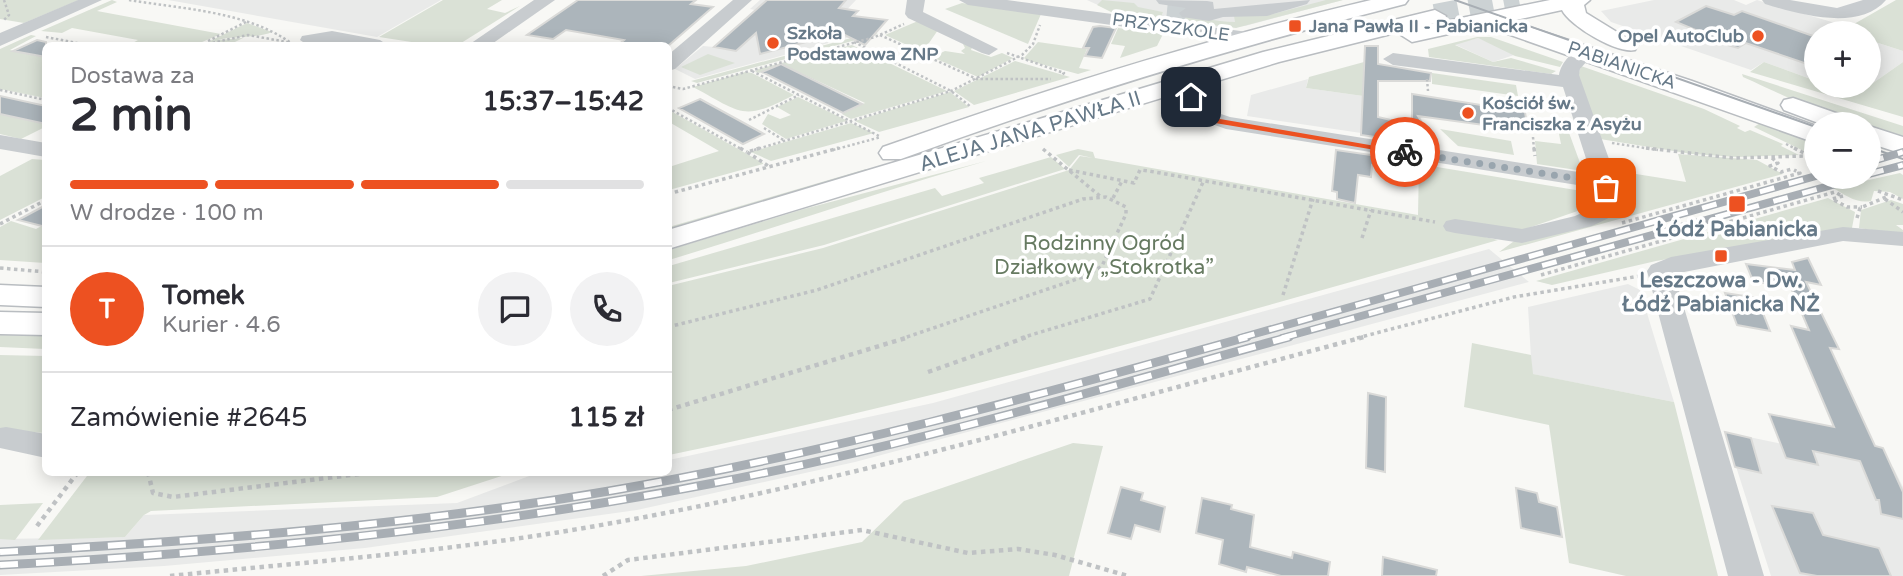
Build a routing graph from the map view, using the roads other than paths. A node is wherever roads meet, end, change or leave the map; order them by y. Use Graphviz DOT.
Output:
graph roads {
  1 [pos="93,0"];
  2 [pos="546,0"];
  3 [pos="743,0"];
  4 [pos="968,0"];
  5 [pos="1301,0"];
  6 [pos="1771,0"];
  7 [pos="1877,0"];
  8 [pos="1085,1"];
  9 [pos="1578,1"];
  10 [pos="1275,3"];
  11 [pos="1140,4"];
  12 [pos="1367,4"];
  13 [pos="1166,5"];
  14 [pos="1222,5"];
  15 [pos="1419,7"];
  16 [pos="918,9"];
  17 [pos="1491,10"];
  18 [pos="1528,11"];
  19 [pos="1188,13"];
  20 [pos="1116,19"];
  21 [pos="1,31"];
  22 [pos="1248,37"];
  23 [pos="303,42"];
  24 [pos="359,42"];
  25 [pos="482,42"];
  26 [pos="1627,45"];
  27 [pos="989,49"];
  28 [pos="1586,52"];
  29 [pos="1393,59"];
  30 [pos="672,62"];
  31 [pos="1571,82"];
  32 [pos="1191,97"];
  33 [pos="1811,112"];
  34 [pos="42,131"];
  35 [pos="1881,138"];
  36 [pos="1804,142"];
  37 [pos="8,144"];
  38 [pos="1903,146"];
  39 [pos="879,147"];
  40 [pos="42,149"];
  41 [pos="1881,159"];
  42 [pos="924,164"];
  43 [pos="1903,167"];
  44 [pos="1605,183"];
  45 [pos="672,217"];
  46 [pos="1455,226"];
  47 [pos="672,239"];
  48 [pos="1903,239"];
  49 [pos="0,295"];
  50 [pos="42,297"];
  51 [pos="0,323"];
  52 [pos="42,324"];
  53 [pos="6,438"];
  54 [pos="42,445"];
  55 [pos="1746,576"];
  1 -- 21 [label="street"];
  2 -- 25 [label="street"];
  3 -- 30 [label="street"];
  4 -- 20 [label="street, PRZYSZKOLE"];
  5 -- 10 [label="street"];
  6 -- 7 [label="street"];
  8 -- 20 [label="street"];
  9 -- 18 [label="main road"];
  9 -- 26 [label="main road"];
  10 -- 14 [label="street"];
  11 -- 13 [label="street"];
  12 -- 15 [label="main road"];
  12 -- 22 [label="main road"];
  13 -- 14 [label="street"];
  14 -- 19 [label="street"];
  15 -- 17 [label="main road, PABIANICKA"];
  15 -- 39 [label="main road, ALEJA JANA PAWŁA II"];
  15 -- 42 [label="main road, ALEJA JANA PAWŁA II"];
  16 -- 27 [label="street"];
  17 -- 18 [label="main road"];
  17 -- 28 [label="main road, PABIANICKA"];
  17 -- 32 [label="main road"];
  18 -- 26 [label="main road, PABIANICKA"];
  20 -- 22 [label="street, PRZYSZKOLE"];
  22 -- 39 [label="main road"];
  23 -- 24 [label="street"];
  26 -- 33 [label="main road, PABIANICKA"];
  28 -- 31 [label="street"];
  28 -- 36 [label="main road, PABIANICKA"];
  29 -- 31 [label="street"];
  31 -- 44 [label="street"];
  32 -- 42 [label="main road"];
  32 -- 44 [label="street"];
  34 -- 37 [label="street"];
  35 -- 38 [label="main road"];
  37 -- 40 [label="street"];
  39 -- 45 [label="main road, ALEJA JANA PAWŁA II"];
  41 -- 43 [label="main road"];
  42 -- 47 [label="main road, ALEJA JANA PAWŁA II"];
  44 -- 46 [label="street"];
  48 -- 55 [label="street"];
  49 -- 50 [label="main road"];
  51 -- 52 [label="main road"];
  53 -- 54 [label="street"];
}
